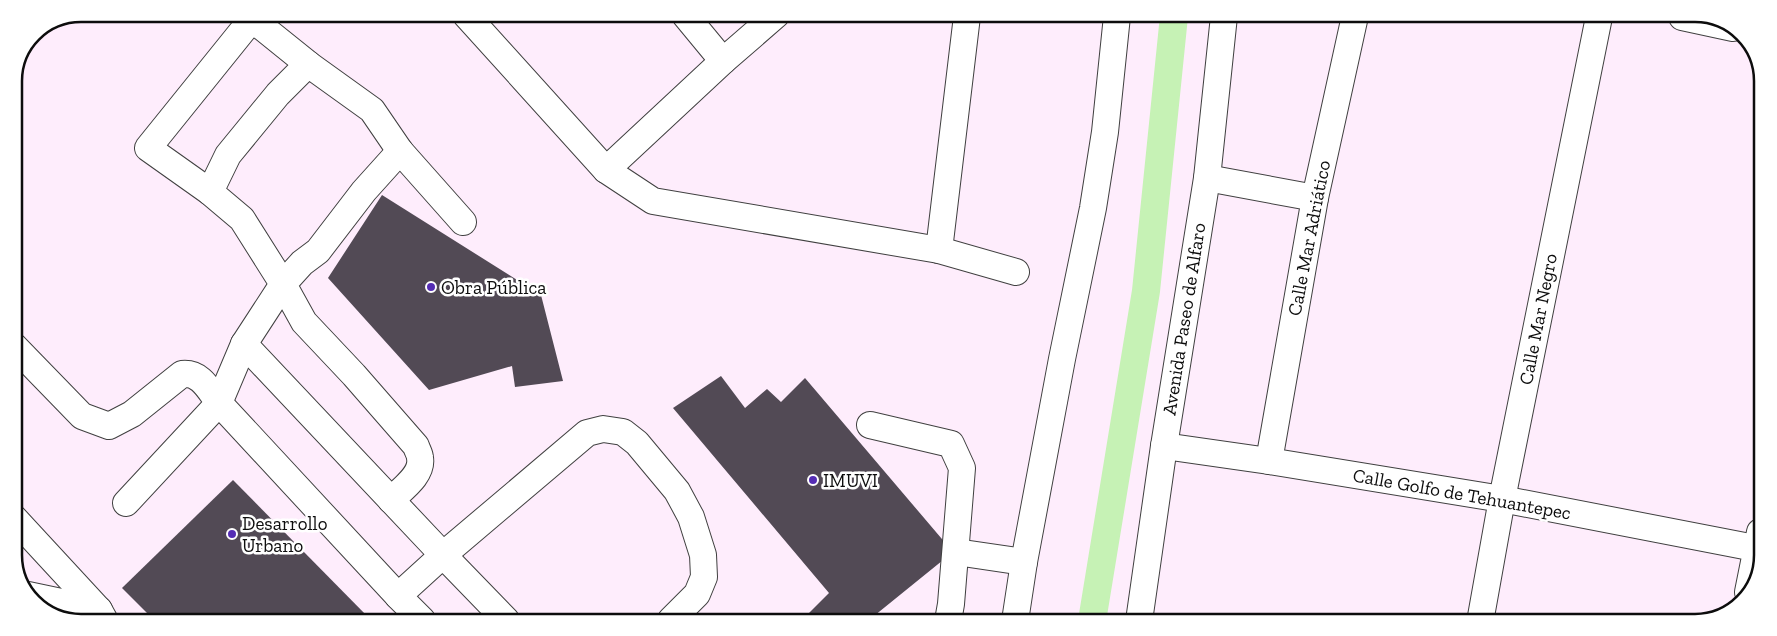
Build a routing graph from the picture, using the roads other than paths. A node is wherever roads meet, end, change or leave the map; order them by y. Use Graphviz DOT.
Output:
graph roads {
  1 [pos="250,22"];
  2 [pos="256,22"];
  3 [pos="472,22"];
  4 [pos="691,22"];
  5 [pos="768,22"];
  6 [pos="966,22"];
  7 [pos="1117,22"];
  8 [pos="1223,22"];
  9 [pos="1354,22"];
  10 [pos="1598,22"];
  11 [pos="723,61"];
  12 [pos="308,64"];
  13 [pos="400,151"];
  14 [pos="606,170"];
  15 [pos="1206,178"];
  16 [pos="210,192"];
  17 [pos="1315,198"];
  18 [pos="463,222"];
  19 [pos="939,250"];
  20 [pos="1016,272"];
  21 [pos="283,284"];
  22 [pos="244,344"];
  23 [pos="23,355"];
  24 [pos="219,403"];
  25 [pos="870,425"];
  26 [pos="1164,446"];
  27 [pos="1269,461"];
  28 [pos="1502,499"];
  29 [pos="391,500"];
  30 [pos="126,503"];
  31 [pos="23,528"];
  32 [pos="1754,542"];
  33 [pos="956,552"];
  34 [pos="442,555"];
  35 [pos="1024,562"];
  36 [pos="398,596"];
  37 [pos="43,599"];
  38 [pos="102,614"];
  39 [pos="416,614"];
  40 [pos="500,614"];
  41 [pos="677,614"];
  42 [pos="949,614"];
  43 [pos="1016,614"];
  44 [pos="1140,614"];
  45 [pos="1481,614"];
  1 -- 16 [label="street"];
  2 -- 12 [label="street"];
  3 -- 14 [label="street"];
  4 -- 11 [label="street"];
  5 -- 11 [label="street"];
  6 -- 19 [label="street"];
  7 -- 35 [label="street"];
  8 -- 15 [label="street, Avenida Paseo de Alfaro"];
  9 -- 17 [label="street, Calle Mar Adriático"];
  10 -- 28 [label="street, Calle Mar Negro"];
  11 -- 14 [label="street"];
  12 -- 13 [label="street"];
  12 -- 16 [label="street"];
  13 -- 18 [label="street"];
  13 -- 21 [label="street"];
  14 -- 19 [label="street"];
  15 -- 17 [label="street"];
  15 -- 26 [label="street, Avenida Paseo de Alfaro"];
  16 -- 21 [label="street"];
  17 -- 27 [label="street, Calle Mar Adriático"];
  19 -- 20 [label="street"];
  21 -- 22 [label="street"];
  21 -- 29 [label="street"];
  22 -- 24 [label="street"];
  22 -- 29 [label="street"];
  23 -- 24 [label="street"];
  24 -- 30 [label="street"];
  24 -- 36 [label="street"];
  25 -- 33 [label="street"];
  26 -- 27 [label="street, Calle Golfo de Tehuantepec"];
  26 -- 44 [label="street, Avenida Paseo de Alfaro"];
  27 -- 28 [label="street, Calle Golfo de Tehuantepec"];
  28 -- 32 [label="street, Calle Golfo de Tehuantepec"];
  28 -- 45 [label="street, Calle Mar Negro"];
  29 -- 34 [label="street"];
  31 -- 38 [label="street"];
  33 -- 35 [label="street"];
  33 -- 42 [label="street"];
  34 -- 36 [label="street"];
  34 -- 40 [label="street"];
  34 -- 41 [label="street"];
  35 -- 43 [label="street"];
  36 -- 39 [label="street"];
  37 -- 38 [label="street"];
}
